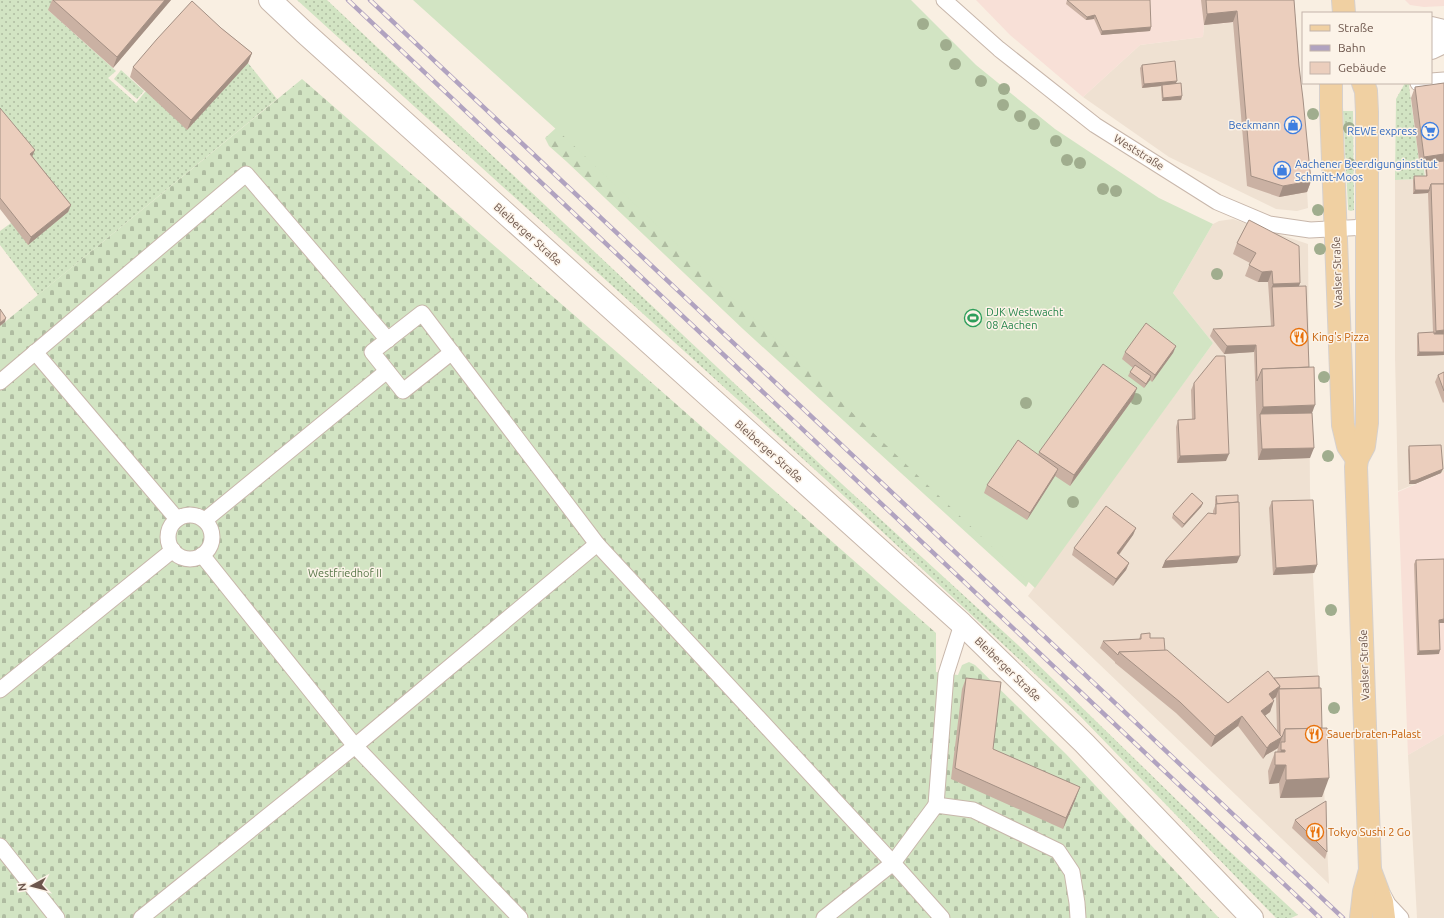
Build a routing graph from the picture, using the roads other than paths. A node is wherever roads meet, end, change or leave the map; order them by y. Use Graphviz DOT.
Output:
graph roads {
  1 [pos="270,0"];
  2 [pos="944,0"];
  3 [pos="1343,0"];
  4 [pos="1344,12"];
  5 [pos="1432,28"];
  6 [pos="1444,31"];
  7 [pos="1444,42"];
  8 [pos="1432,48"];
  9 [pos="1444,80"];
  10 [pos="1432,81"];
  11 [pos="1331,84"];
  12 [pos="1363,84"];
  13 [pos="1367,227"];
  14 [pos="1336,229"];
  15 [pos="388,340"];
  16 [pos="35,352"];
  17 [pos="452,352"];
  18 [pos="387,371"];
  19 [pos="0,382"];
  20 [pos="1357,459"];
  21 [pos="177,519"];
  22 [pos="205,520"];
  23 [pos="598,544"];
  24 [pos="173,550"];
  25 [pos="202,555"];
  26 [pos="962,624"];
  27 [pos="0,690"];
  28 [pos="355,746"];
  29 [pos="936,805"];
  30 [pos="0,846"];
  31 [pos="893,863"];
  32 [pos="1370,870"];
  33 [pos="57,918"];
  34 [pos="141,918"];
  35 [pos="520,918"];
  36 [pos="824,918"];
  37 [pos="942,918"];
  38 [pos="1078,918"];
  39 [pos="1252,918"];
  40 [pos="1361,918"];
  41 [pos="1384,918"];
  42 [pos="1401,918"];
  1 -- 26 [label="street, Bleiberger Straße"];
  2 -- 14 [label="lane, Weststraße"];
  3 -- 4 [label="main road"];
  5 -- 6 [label="street"];
  7 -- 8 [label="street"];
  9 -- 10 [label="lane"];
  11 -- 14 [label="main road, Vaalser Straße"];
  12 -- 13 [label="main road, Vaalser Straße"];
  13 -- 14 [label="lane, Weststraße"];
  13 -- 20 [label="main road, Vaalser Straße"];
  14 -- 20 [label="main road, Vaalser Straße"];
  15 -- 16 [label="lane"];
  15 -- 17 [label="lane"];
  15 -- 18 [label="lane"];
  16 -- 19 [label="lane"];
  16 -- 21 [label="lane"];
  17 -- 18 [label="lane"];
  17 -- 23 [label="lane"];
  18 -- 22 [label="lane"];
  20 -- 32 [label="main road, Vaalser Straße"];
  21 -- 22 [label="lane"];
  21 -- 24 [label="lane"];
  22 -- 25 [label="lane"];
  23 -- 28 [label="lane"];
  23 -- 31 [label="lane"];
  24 -- 25 [label="lane"];
  24 -- 27 [label="lane"];
  25 -- 28 [label="lane"];
  26 -- 29 [label="lane"];
  26 -- 39 [label="street, Bleiberger Straße"];
  28 -- 34 [label="lane"];
  28 -- 35 [label="lane"];
  29 -- 31 [label="lane"];
  29 -- 38 [label="lane"];
  30 -- 33 [label="lane"];
  31 -- 36 [label="lane"];
  31 -- 37 [label="lane"];
  32 -- 40 [label="main road, Vaalser Straße"];
  32 -- 41 [label="main road, Vaalser Straße"];
  32 -- 42 [label="lane"];
}
